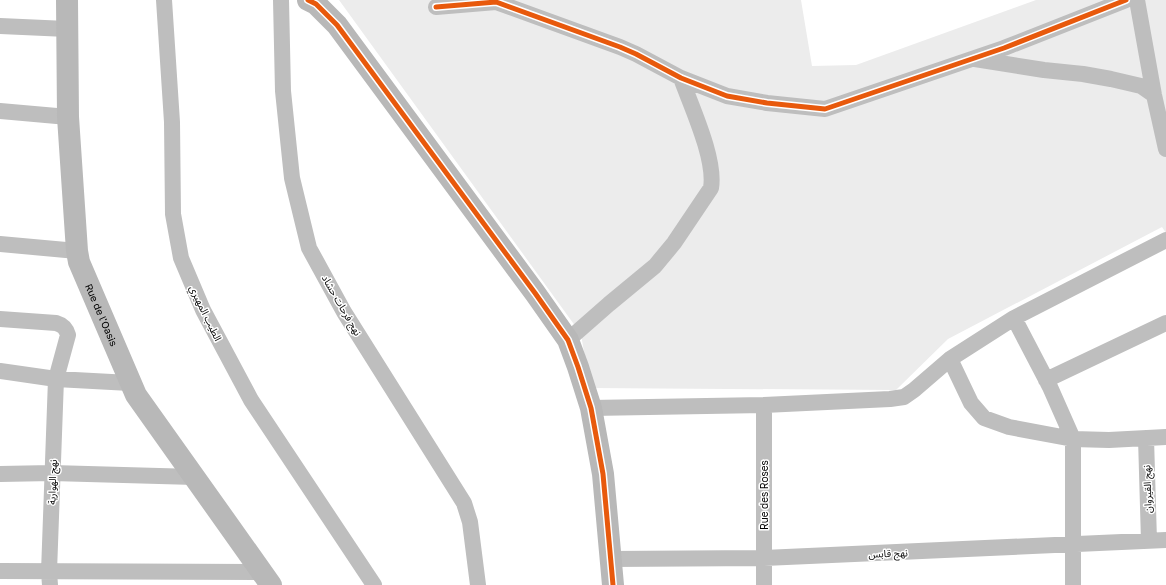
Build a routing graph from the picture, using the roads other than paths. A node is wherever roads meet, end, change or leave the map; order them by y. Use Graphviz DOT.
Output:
graph roads {
  1 [pos="67,0"];
  2 [pos="164,0"];
  3 [pos="281,0"];
  4 [pos="308,0"];
  5 [pos="1126,0"];
  6 [pos="1137,0"];
  7 [pos="436,7"];
  8 [pos="0,26"];
  9 [pos="67,29"];
  10 [pos="973,59"];
  11 [pos="680,78"];
  12 [pos="1154,95"];
  13 [pos="0,111"];
  14 [pos="68,117"];
  15 [pos="1166,149"];
  16 [pos="1166,241"];
  17 [pos="0,244"];
  18 [pos="76,251"];
  19 [pos="1014,318"];
  20 [pos="0,319"];
  21 [pos="1166,323"];
  22 [pos="568,340"];
  23 [pos="950,359"];
  24 [pos="0,370"];
  25 [pos="56,379"];
  26 [pos="1046,380"];
  27 [pos="130,383"];
  28 [pos="764,405"];
  29 [pos="591,408"];
  30 [pos="1146,438"];
  31 [pos="1166,438"];
  32 [pos="1073,439"];
  33 [pos="52,473"];
  34 [pos="0,474"];
  35 [pos="195,477"];
  36 [pos="1166,540"];
  37 [pos="1149,541"];
  38 [pos="1073,545"];
  39 [pos="764,558"];
  40 [pos="610,559"];
  41 [pos="0,571"];
  42 [pos="49,578"];
  43 [pos="267,579"];
  44 [pos="374,585"];
  45 [pos="478,585"];
  46 [pos="613,585"];
  47 [pos="764,585"];
  48 [pos="1073,585"];
  1 -- 9 [label="street, Rue de l'Oasis"];
  2 -- 44 [label="street, الطيب المهيري"];
  3 -- 45 [label="street, نهج فرحات حشاد"];
  4 -- 22 [label="street"];
  5 -- 10 [label="street"];
  6 -- 12 [label="street"];
  7 -- 11 [label="street"];
  8 -- 9 [label="street"];
  9 -- 14 [label="street, Rue de l'Oasis"];
  10 -- 11 [label="street"];
  10 -- 12 [label="street"];
  11 -- 22 [label="street"];
  12 -- 15 [label="street"];
  13 -- 14 [label="street"];
  14 -- 18 [label="street, Rue de l'Oasis"];
  16 -- 19 [label="street"];
  17 -- 18 [label="street"];
  18 -- 27 [label="street, Rue de l'Oasis"];
  19 -- 23 [label="street"];
  19 -- 26 [label="street"];
  20 -- 25 [label="street, نهج الهوارية"];
  21 -- 26 [label="street"];
  22 -- 29 [label="street"];
  23 -- 28 [label="street"];
  23 -- 32 [label="street"];
  24 -- 25 [label="street"];
  25 -- 27 [label="street"];
  25 -- 33 [label="street, نهج الهوارية"];
  26 -- 32 [label="street"];
  27 -- 35 [label="street, Rue de l'Oasis"];
  28 -- 29 [label="street"];
  28 -- 39 [label="street, Rue des Roses"];
  29 -- 40 [label="street"];
  30 -- 31 [label="street"];
  30 -- 32 [label="street"];
  30 -- 37 [label="street, نهج القيروان"];
  32 -- 38 [label="street"];
  33 -- 34 [label="street"];
  33 -- 35 [label="street"];
  33 -- 42 [label="street, نهج الهوارية"];
  35 -- 43 [label="street, Rue de l'Oasis"];
  36 -- 37 [label="street, نهج قابس"];
  37 -- 38 [label="street, نهج قابس"];
  38 -- 39 [label="street, نهج قابس"];
  38 -- 48 [label="street"];
  39 -- 40 [label="street, نهج قابس"];
  39 -- 47 [label="street, Rue des Roses"];
  40 -- 46 [label="street"];
  41 -- 42 [label="street"];
  42 -- 43 [label="street"];
}
